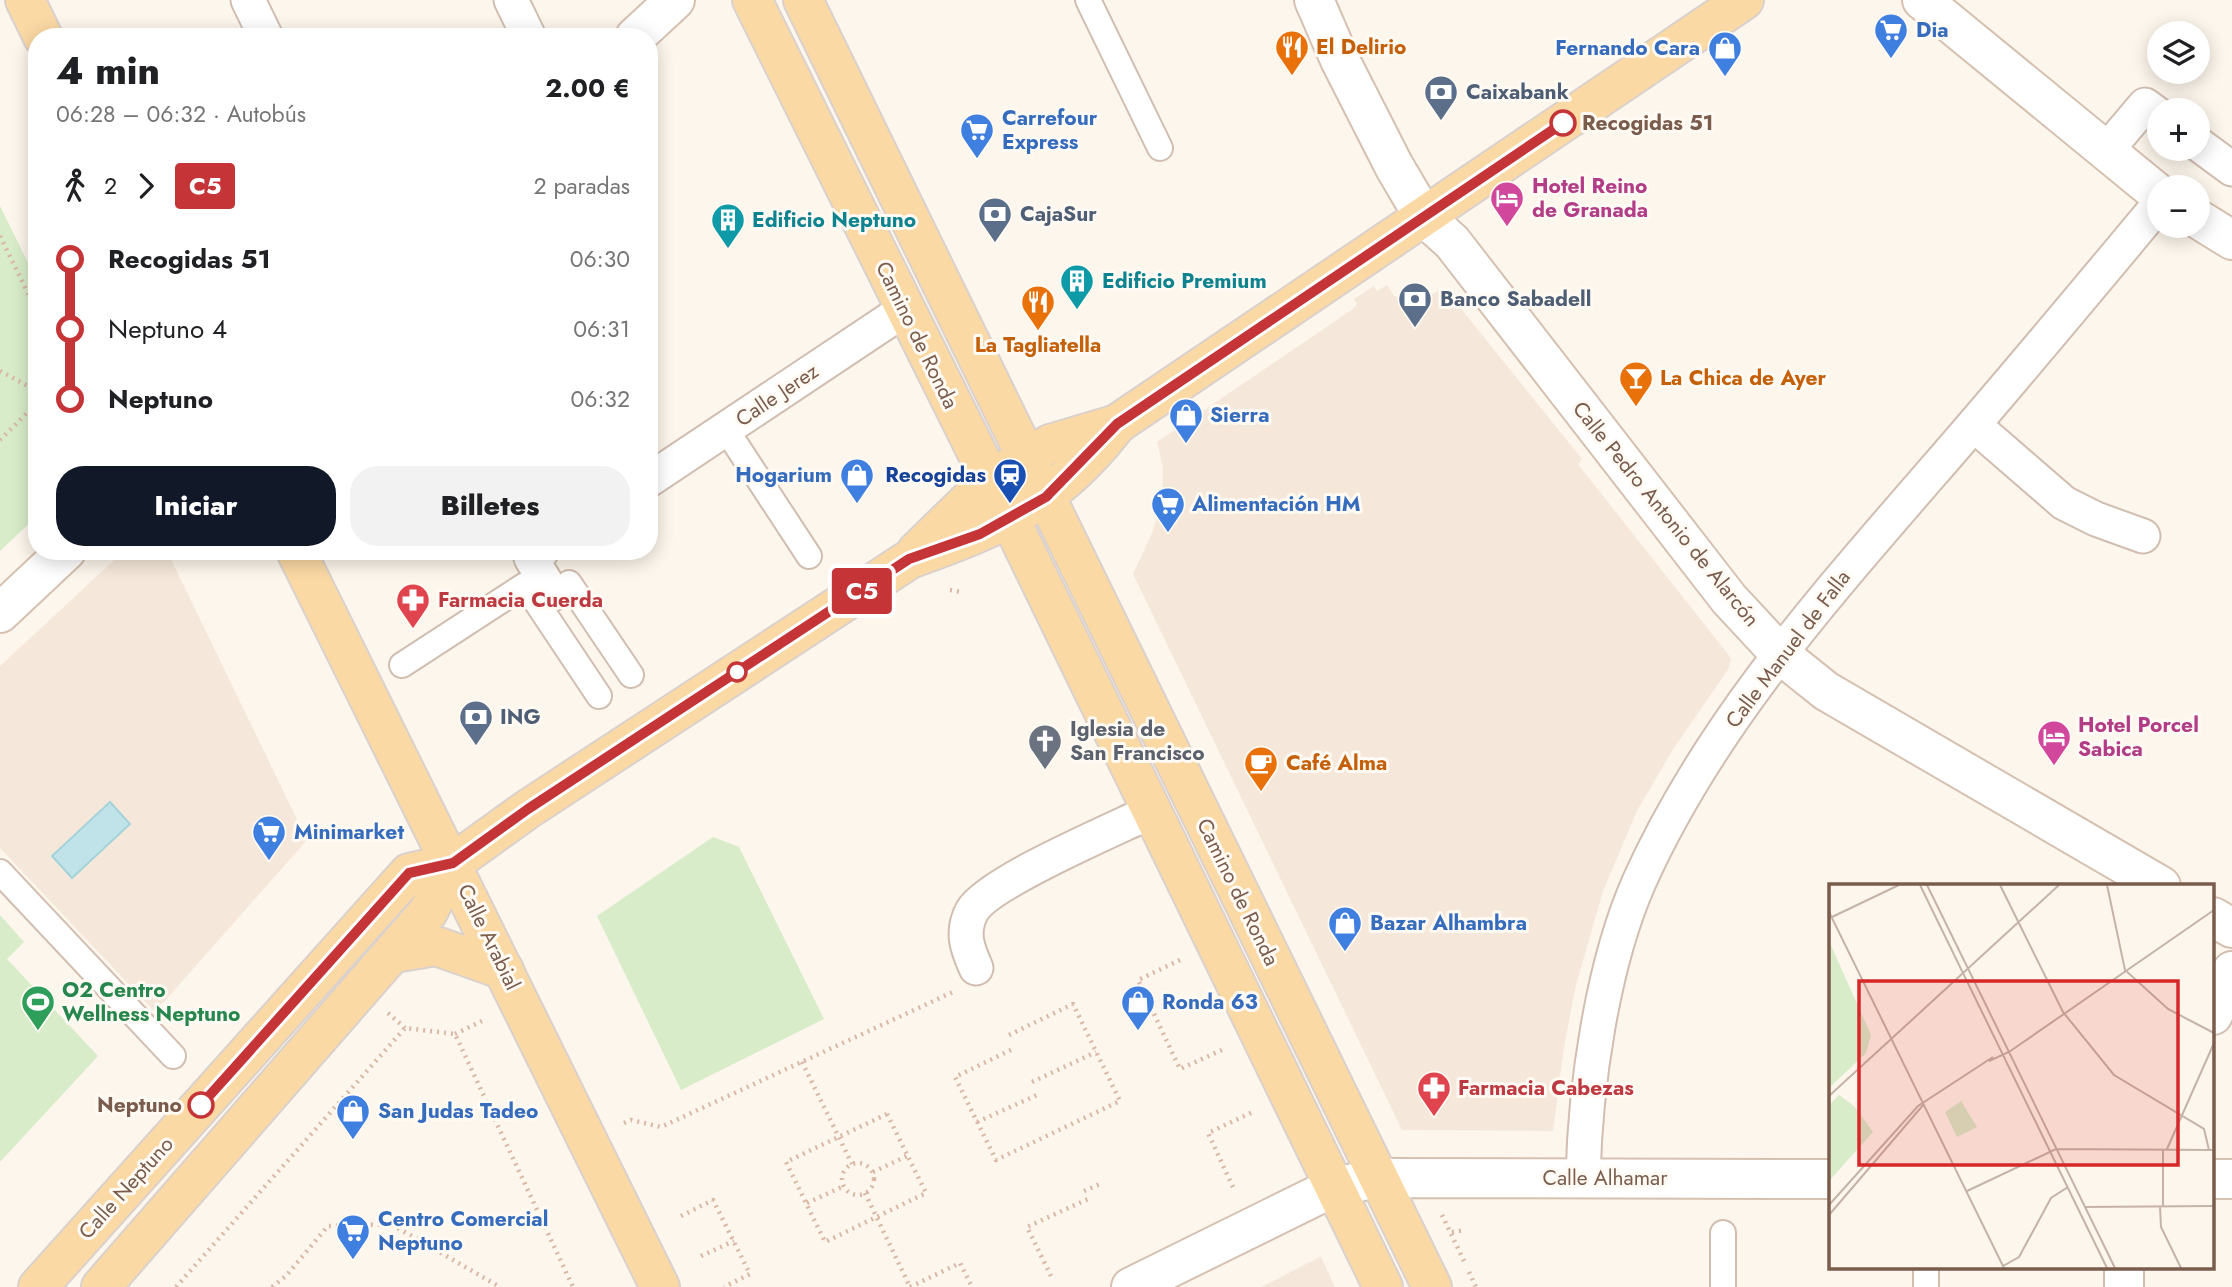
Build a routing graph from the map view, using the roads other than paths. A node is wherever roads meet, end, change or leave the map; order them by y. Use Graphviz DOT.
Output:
graph roads {
  1 [pos="25,0"];
  2 [pos="248,0"];
  3 [pos="511,0"];
  4 [pos="676,0"];
  5 [pos="752,0"];
  6 [pos="803,0"];
  7 [pos="1088,0"];
  8 [pos="1744,0"];
  9 [pos="1922,0"];
  10 [pos="1324,7"];
  11 [pos="39,28"];
  12 [pos="262,28"];
  13 [pos="525,28"];
  14 [pos="645,28"];
  15 [pos="2147,106"];
  16 [pos="1160,148"];
  17 [pos="2106,151"];
  18 [pos="2210,153"];
  19 [pos="2232,169"];
  20 [pos="2147,184"];
  21 [pos="1424,217"];
  22 [pos="2147,218"];
  23 [pos="2210,226"];
  24 [pos="2232,240"];
  25 [pos="904,310"];
  26 [pos="998,397"];
  27 [pos="1973,425"];
  28 [pos="1100,429"];
  29 [pos="729,434"];
  30 [pos="1027,456"];
  31 [pos="658,474"];
  32 [pos="989,481"];
  33 [pos="1046,497"];
  34 [pos="1010,519"];
  35 [pos="2143,536"];
  36 [pos="809,556"];
  37 [pos="909,559"];
  38 [pos="56,560"];
  39 [pos="301,560"];
  40 [pos="532,560"];
  41 [pos="546,591"];
  42 [pos="0,612"];
  43 [pos="1781,654"];
  44 [pos="402,665"];
  45 [pos="631,675"];
  46 [pos="599,696"];
  47 [pos="418,793"];
  48 [pos="1152,811"];
  49 [pos="453,863"];
  50 [pos="0,872"];
  51 [pos="409,873"];
  52 [pos="2158,884"];
  53 [pos="2214,918"];
  54 [pos="2232,929"];
  55 [pos="394,953"];
  56 [pos="504,970"];
  57 [pos="2232,971"];
  58 [pos="967,979"];
  59 [pos="2214,1013"];
  60 [pos="173,1056"];
  61 [pos="1378,1178"];
  62 [pos="1583,1178"];
  63 [pos="1829,1178"];
  64 [pos="2214,1179"];
  65 [pos="2232,1179"];
  66 [pos="1334,1187"];
  67 [pos="1723,1233"];
  68 [pos="38,1287"];
  69 [pos="101,1287"];
  70 [pos="660,1287"];
  71 [pos="1131,1287"];
  72 [pos="1383,1287"];
  73 [pos="1432,1287"];
  74 [pos="1723,1287"];
  1 -- 11 [label="main road"];
  2 -- 12 [label="street"];
  3 -- 13 [label="street"];
  4 -- 14 [label="main road"];
  5 -- 25 [label="main road, Camino de Ronda"];
  6 -- 26 [label="main road, Camino de Ronda"];
  7 -- 16 [label="street"];
  8 -- 21 [label="main road"];
  9 -- 17 [label="main road"];
  10 -- 21 [label="main road, Calle Pedro Antonio de Alarcón"];
  15 -- 17 [label="street"];
  17 -- 20 [label="main road"];
  18 -- 19 [label="street"];
  21 -- 28 [label="main road"];
  21 -- 43 [label="main road, Calle Pedro Antonio de Alarcón"];
  22 -- 27 [label="street, Calle Manuel de Falla"];
  23 -- 24 [label="main road"];
  25 -- 31 [label="street, Calle Jerez"];
  25 -- 32 [label="main road, Camino de Ronda"];
  26 -- 28 [label="main road"];
  26 -- 30 [label="main road, Camino de Ronda"];
  27 -- 35 [label="street"];
  27 -- 43 [label="street, Calle Manuel de Falla"];
  28 -- 30 [label="main road"];
  28 -- 33 [label="main road"];
  29 -- 36 [label="street"];
  30 -- 32 [label="main road"];
  30 -- 33 [label="main road, Camino de Ronda"];
  32 -- 34 [label="main road, Camino de Ronda"];
  32 -- 37 [label="main road"];
  33 -- 34 [label="main road"];
  33 -- 61 [label="main road, Camino de Ronda"];
  34 -- 37 [label="main road"];
  34 -- 48 [label="main road, Camino de Ronda"];
  37 -- 49 [label="main road"];
  38 -- 42 [label="main road"];
  39 -- 47 [label="main road, Calle Arabial"];
  40 -- 41 [label="street"];
  41 -- 44 [label="street"];
  41 -- 45 [label="street"];
  41 -- 46 [label="street"];
  43 -- 52 [label="main road, Calle Pedro Antonio de Alarcón"];
  43 -- 62 [label="street, Calle Manuel de Falla"];
  47 -- 49 [label="main road, Calle Arabial"];
  47 -- 51 [label="main road"];
  48 -- 58 [label="street"];
  48 -- 66 [label="main road, Camino de Ronda"];
  49 -- 51 [label="main road"];
  49 -- 55 [label="main road"];
  49 -- 56 [label="main road, Calle Arabial"];
  50 -- 60 [label="street"];
  51 -- 68 [label="main road, Calle Neptuno"];
  53 -- 54 [label="main road"];
  55 -- 56 [label="main road"];
  55 -- 69 [label="main road"];
  56 -- 70 [label="main road, Calle Arabial"];
  57 -- 59 [label="main road"];
  61 -- 62 [label="main road, Calle Alhamar"];
  61 -- 66 [label="main road, Calle Alhamar"];
  61 -- 73 [label="main road, Camino de Ronda"];
  62 -- 63 [label="main road, Calle Alhamar"];
  64 -- 65 [label="main road"];
  66 -- 71 [label="main road, Calle Alhamar"];
  66 -- 72 [label="main road, Camino de Ronda"];
  67 -- 74 [label="street"];
}
